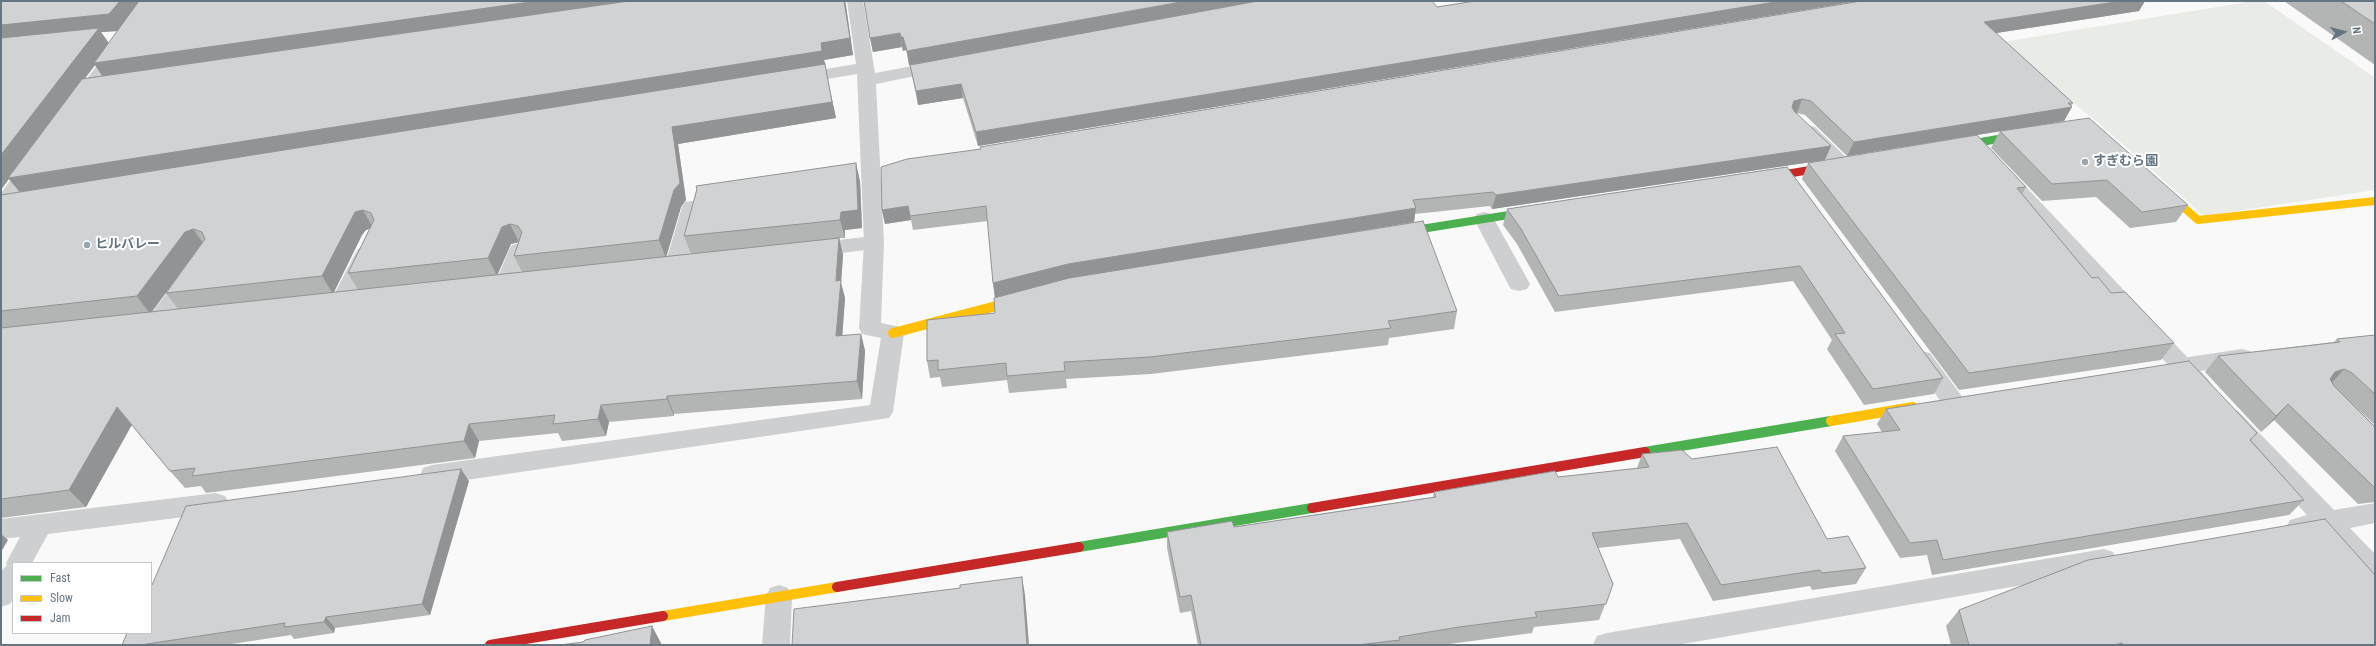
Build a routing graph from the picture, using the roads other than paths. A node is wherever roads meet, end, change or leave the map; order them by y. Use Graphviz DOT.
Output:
graph roads {
  1 [pos="152,1"];
  2 [pos="855,1"];
  3 [pos="126,37"];
  4 [pos="102,40"];
  5 [pos="959,63"];
  6 [pos="865,74"];
  7 [pos="778,82"];
  8 [pos="110,87"];
  9 [pos="87,90"];
  10 [pos="68,116"];
  11 [pos="1797,120"];
  12 [pos="2034,133"];
  13 [pos="1974,143"];
  14 [pos="44,148"];
  15 [pos="1943,148"];
  16 [pos="1847,164"];
  17 [pos="891,171"];
  18 [pos="1786,174"];
  19 [pos="872,177"];
  20 [pos="1755,179"];
  21 [pos="2158,185"];
  22 [pos="1800,193"];
  23 [pos="2375,201"];
  24 [pos="26,202"];
  25 [pos="2,206"];
  26 [pos="692,207"];
  27 [pos="1546,210"];
  28 [pos="1484,219"];
  29 [pos="1383,235"];
  30 [pos="373,236"];
  31 [pos="874,243"];
  32 [pos="519,250"];
  33 [pos="795,252"];
  34 [pos="201,261"];
  35 [pos="700,262"];
  36 [pos="676,265"];
  37 [pos="653,267"];
  38 [pos="529,281"];
  39 [pos="506,284"];
  40 [pos="1519,284"];
  41 [pos="482,286"];
  42 [pos="1031,297"];
  43 [pos="365,299"];
  44 [pos="341,302"];
  45 [pos="318,304"];
  46 [pos="180,320"];
  47 [pos="157,322"];
  48 [pos="134,325"];
  49 [pos="893,333"];
  50 [pos="1911,344"];
  51 [pos="2259,354"];
  52 [pos="2175,367"];
  53 [pos="1953,401"];
  54 [pos="1921,406"];
  55 [pos="412,478"];
  56 [pos="238,500"];
  57 [pos="2375,513"];
  58 [pos="2330,522"];
  59 [pos="40,524"];
  60 [pos="1,529"];
  61 [pos="2275,531"];
  62 [pos="2126,556"];
  63 [pos="20,562"];
  64 [pos="2375,571"];
  65 [pos="12,576"];
  66 [pos="1,596"];
  67 [pos="779,596"];
  68 [pos="490,645"];
  69 [pos="776,645"];
  70 [pos="1607,645"];
  1 -- 3 [label="street"];
  2 -- 6 [label="street"];
  3 -- 4 [label="street"];
  3 -- 9 [label="street"];
  5 -- 6 [label="street"];
  6 -- 7 [label="street"];
  6 -- 19 [label="street"];
  8 -- 9 [label="street"];
  9 -- 10 [label="street"];
  11 -- 16 [label="street"];
  12 -- 13 [label="street"];
  13 -- 15 [label="street"];
  13 -- 52 [label="street"];
  14 -- 25 [label="street"];
  16 -- 18 [label="street"];
  17 -- 19 [label="street"];
  18 -- 20 [label="street"];
  18 -- 22 [label="street"];
  19 -- 31 [label="street"];
  21 -- 23 [label="street"];
  24 -- 25 [label="street"];
  26 -- 36 [label="street"];
  27 -- 28 [label="street"];
  28 -- 29 [label="street"];
  28 -- 40 [label="street"];
  30 -- 44 [label="street"];
  31 -- 33 [label="street"];
  31 -- 49 [label="street"];
  32 -- 39 [label="street"];
  34 -- 47 [label="street"];
  35 -- 36 [label="street"];
  36 -- 37 [label="street"];
  38 -- 39 [label="street"];
  39 -- 41 [label="street"];
  42 -- 49 [label="street"];
  43 -- 44 [label="street"];
  44 -- 45 [label="street"];
  46 -- 47 [label="street"];
  47 -- 48 [label="street"];
  49 -- 55 [label="street"];
  50 -- 53 [label="street"];
  51 -- 52 [label="street"];
  52 -- 58 [label="street"];
  54 -- 67 [label="street"];
  56 -- 59 [label="street"];
  57 -- 58 [label="street"];
  58 -- 61 [label="street"];
  58 -- 64 [label="street"];
  59 -- 60 [label="street"];
  59 -- 63 [label="street"];
  62 -- 70 [label="street"];
  65 -- 66 [label="street"];
  67 -- 68 [label="street"];
  67 -- 69 [label="street"];
}
